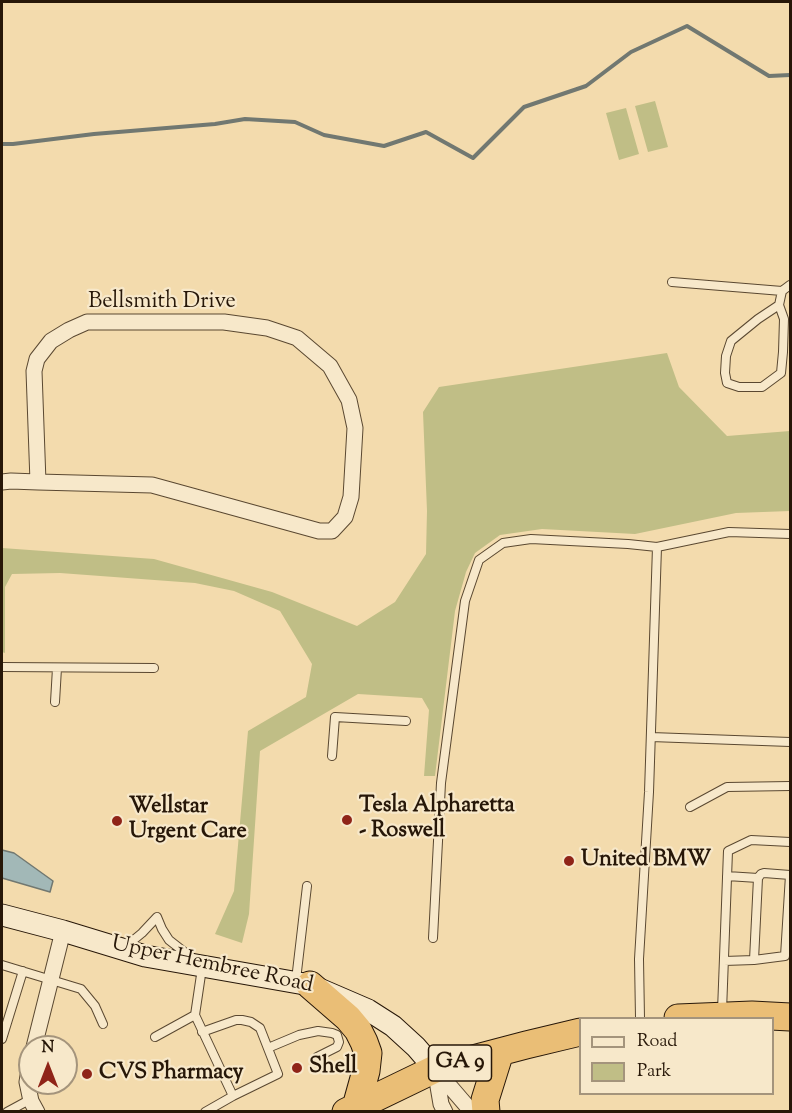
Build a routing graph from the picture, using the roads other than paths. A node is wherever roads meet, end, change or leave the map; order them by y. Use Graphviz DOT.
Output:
graph roads {
  1 [pos="672,282"];
  2 [pos="790,285"];
  3 [pos="782,291"];
  4 [pos="779,305"];
  5 [pos="2,482"];
  6 [pos="38,482"];
  7 [pos="790,534"];
  8 [pos="657,547"];
  9 [pos="2,667"];
  10 [pos="57,668"];
  11 [pos="153,668"];
  12 [pos="55,702"];
  13 [pos="406,721"];
  14 [pos="651,737"];
  15 [pos="790,742"];
  16 [pos="332,756"];
  17 [pos="790,786"];
  18 [pos="690,807"];
  19 [pos="790,842"];
  20 [pos="790,875"];
  21 [pos="727,876"];
  22 [pos="758,878"];
  23 [pos="307,886"];
  24 [pos="2,915"];
  25 [pos="63,932"];
  26 [pos="433,938"];
  27 [pos="122,949"];
  28 [pos="754,960"];
  29 [pos="724,961"];
  30 [pos="2,965"];
  31 [pos="202,967"];
  32 [pos="23,971"];
  33 [pos="51,979"];
  34 [pos="303,983"];
  35 [pos="195,1015"];
  36 [pos="722,1016"];
  37 [pos="640,1017"];
  38 [pos="700,1017"];
  39 [pos="790,1017"];
  40 [pos="103,1024"];
  41 [pos="202,1032"];
  42 [pos="579,1032"];
  43 [pos="37,1035"];
  44 [pos="155,1036"];
  45 [pos="2,1039"];
  46 [pos="268,1048"];
  47 [pos="500,1052"];
  48 [pos="317,1057"];
  49 [pos="435,1069"];
  50 [pos="233,1096"];
  51 [pos="34,1105"];
  52 [pos="351,1109"];
  53 [pos="8,1112"];
  54 [pos="205,1112"];
  55 [pos="445,1112"];
  56 [pos="472,1112"];
  57 [pos="486,1112"];
  1 -- 3 [label="lane"];
  2 -- 3 [label="lane"];
  3 -- 4 [label="lane"];
  4 -- 4 [label="lane"];
  5 -- 6 [label="street, Bellsmith Drive"];
  6 -- 6 [label="street, Bellsmith Drive"];
  7 -- 8 [label="lane"];
  8 -- 14 [label="lane"];
  8 -- 26 [label="lane"];
  9 -- 10 [label="lane"];
  10 -- 11 [label="lane"];
  10 -- 12 [label="lane"];
  13 -- 16 [label="lane"];
  14 -- 15 [label="lane"];
  14 -- 37 [label="lane"];
  17 -- 18 [label="lane"];
  19 -- 21 [label="lane"];
  20 -- 22 [label="lane"];
  20 -- 28 [label="lane"];
  21 -- 22 [label="lane"];
  21 -- 29 [label="lane"];
  22 -- 28 [label="lane"];
  23 -- 34 [label="lane"];
  24 -- 25 [label="street, Upper Hembree Road"];
  25 -- 27 [label="street, Upper Hembree Road"];
  25 -- 33 [label="street"];
  27 -- 31 [label="street, Upper Hembree Road"];
  27 -- 31 [label="lane"];
  28 -- 29 [label="lane"];
  29 -- 36 [label="lane"];
  30 -- 32 [label="lane"];
  31 -- 34 [label="street, Upper Hembree Road"];
  31 -- 35 [label="lane"];
  32 -- 33 [label="lane"];
  32 -- 45 [label="lane"];
  33 -- 40 [label="lane"];
  33 -- 43 [label="street"];
  34 -- 49 [label="street, Upper Hembree Road"];
  34 -- 52 [label="highway"];
  35 -- 41 [label="lane"];
  35 -- 44 [label="lane"];
  36 -- 38 [label="highway"];
  36 -- 39 [label="highway"];
  41 -- 46 [label="lane"];
  41 -- 50 [label="lane"];
  42 -- 47 [label="highway, GA 9"];
  46 -- 48 [label="lane"];
  46 -- 50 [label="lane"];
  47 -- 49 [label="highway, GA 9"];
  47 -- 57 [label="highway"];
  49 -- 52 [label="highway, GA 9"];
  49 -- 55 [label="street"];
  49 -- 56 [label="street"];
  50 -- 54 [label="lane"];
  51 -- 53 [label="lane"];
}
